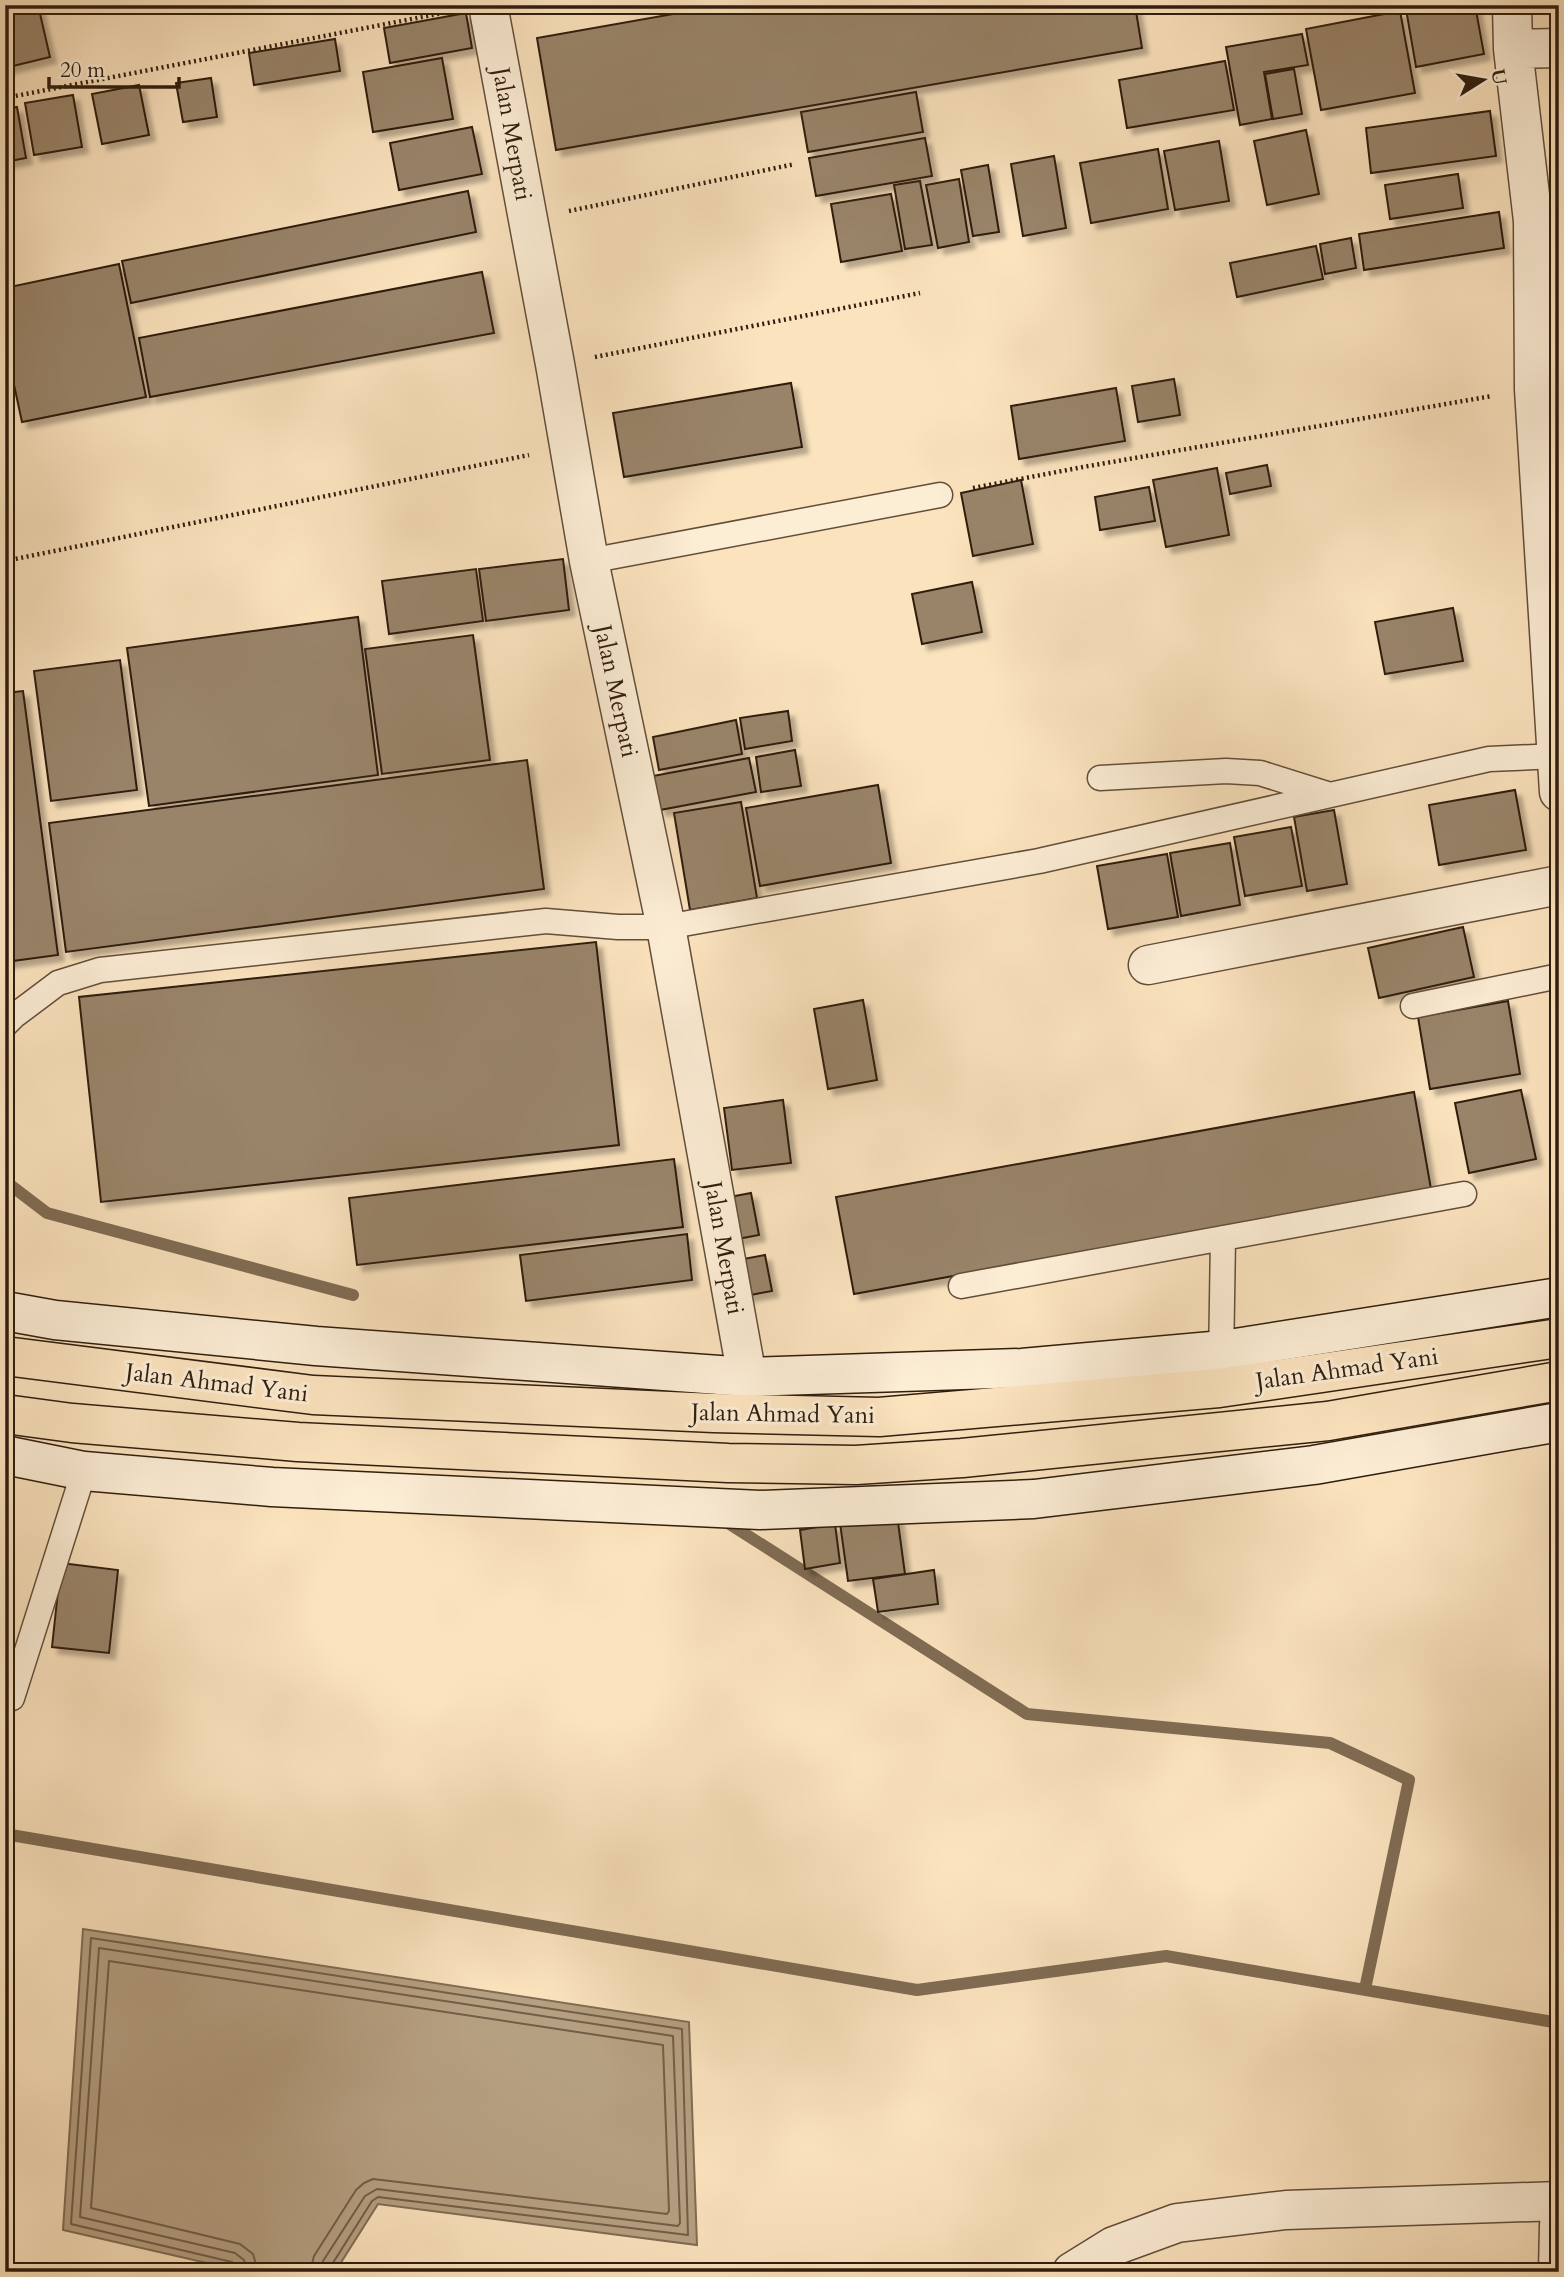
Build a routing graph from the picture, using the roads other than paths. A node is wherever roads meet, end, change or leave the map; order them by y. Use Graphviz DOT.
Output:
graph roads {
  1 [pos="1512,5"];
  2 [pos="472,8"];
  3 [pos="1559,48"];
  4 [pos="1513,49"];
  5 [pos="1546,221"];
  6 [pos="940,495"];
  7 [pos="589,561"];
  8 [pos="1558,774"];
  9 [pos="1100,778"];
  10 [pos="1330,795"];
  11 [pos="1559,886"];
  12 [pos="666,927"];
  13 [pos="1149,965"];
  14 [pos="1559,976"];
  15 [pos="1413,1006"];
  16 [pos="5,1025"];
  17 [pos="1464,1194"];
  18 [pos="1223,1238"];
  19 [pos="961,1286"];
  20 [pos="1559,1297"];
  21 [pos="5,1311"];
  22 [pos="1559,1338"];
  23 [pos="1223,1350"];
  24 [pos="5,1356"];
  25 [pos="747,1377"];
  26 [pos="1559,1381"];
  27 [pos="1219,1388"];
  28 [pos="5,1414"];
  29 [pos="1559,1422"];
  30 [pos="5,1455"];
  31 [pos="84,1471"];
  32 [pos="12,1698"];
  33 [pos="1559,2201"];
  34 [pos="1559,2225"];
  35 [pos="1072,2272"];
  36 [pos="1558,2272"];
  1 -- 4 [label="street"];
  2 -- 7 [label="street, Jalan Merpati"];
  3 -- 4 [label="street"];
  4 -- 5 [label="street"];
  5 -- 8 [label="street"];
  6 -- 7 [label="lane"];
  7 -- 12 [label="street, Jalan Merpati"];
  8 -- 10 [label="lane"];
  9 -- 10 [label="lane"];
  10 -- 12 [label="lane"];
  11 -- 13 [label="street"];
  12 -- 16 [label="lane"];
  12 -- 25 [label="street, Jalan Merpati"];
  14 -- 15 [label="lane"];
  17 -- 18 [label="lane"];
  18 -- 19 [label="lane"];
  18 -- 23 [label="lane"];
  20 -- 23 [label="street"];
  21 -- 25 [label="street"];
  22 -- 27 [label="highway, Jalan Ahmad Yani"];
  23 -- 25 [label="street"];
  23 -- 27 [label="lane"];
  24 -- 27 [label="highway, Jalan Ahmad Yani"];
  26 -- 28 [label="highway, Jalan Ahmad Yani"];
  29 -- 31 [label="street"];
  30 -- 31 [label="street"];
  31 -- 32 [label="lane"];
  33 -- 35 [label="street"];
  34 -- 36 [label="street"];
}
